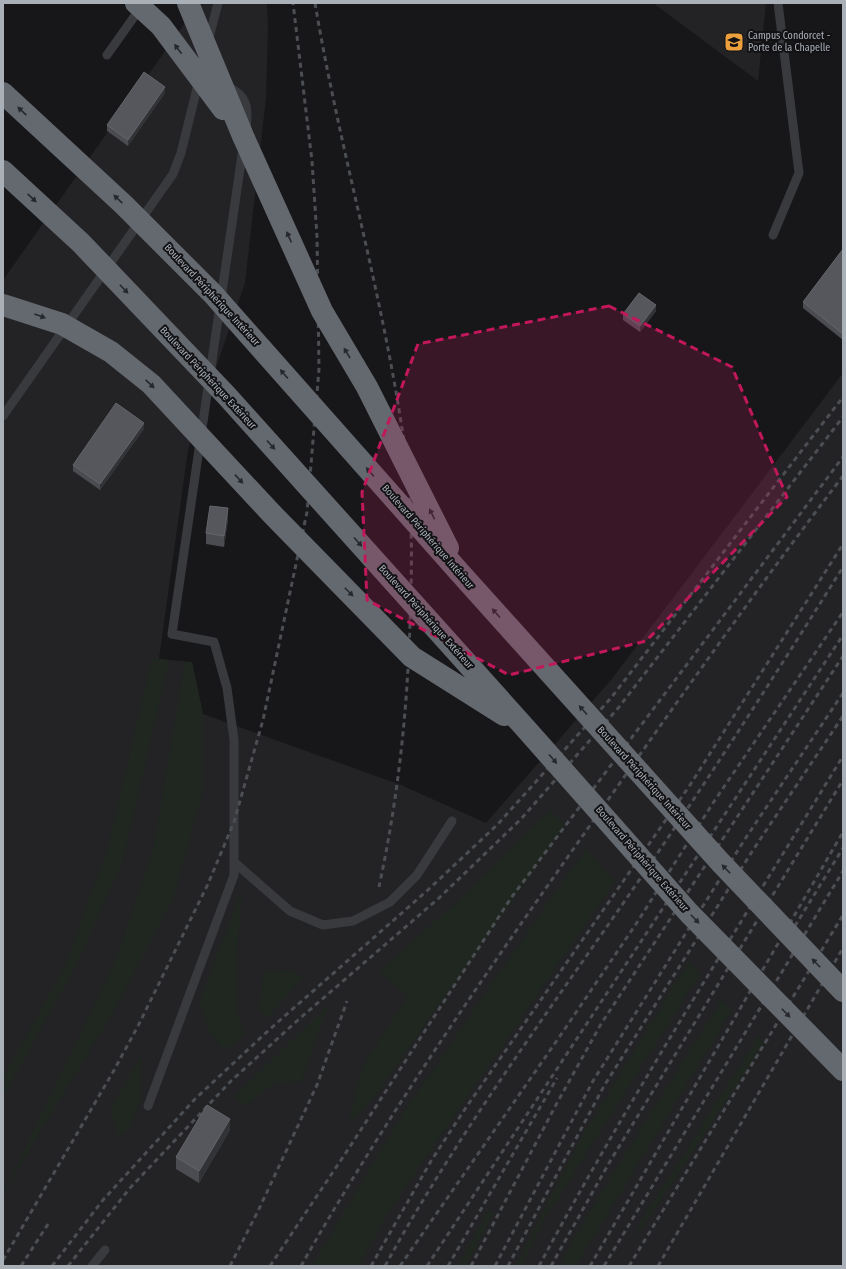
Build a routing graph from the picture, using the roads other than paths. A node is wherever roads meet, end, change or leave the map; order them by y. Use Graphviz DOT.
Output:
graph roads {
  1 [pos="136,3"];
  2 [pos="144,3"];
  3 [pos="188,3"];
  4 [pos="218,3"];
  5 [pos="778,3"];
  6 [pos="107,55"];
  7 [pos="202,69"];
  8 [pos="3,93"];
  9 [pos="243,136"];
  10 [pos="3,171"];
  11 [pos="773,234"];
  12 [pos="3,305"];
  13 [pos="3,416"];
  14 [pos="461,574"];
  15 [pos="527,730"];
  16 [pos="452,821"];
  17 [pos="234,862"];
  18 [pos="843,991"];
  19 [pos="843,1070"];
  20 [pos="148,1106"];
  21 [pos="105,1250"];
  22 [pos="92,1266"];
  9 -- 1 [label="highway, one-way, bridge"];
  2 -- 6 [label="lane"];
  3 -- 9 [label="highway, bridge"];
  4 -- 7 [label="lane"];
  5 -- 11 [label="lane"];
  7 -- 13 [label="lane"];
  7 -- 17 [label="lane"];
  14 -- 8 [label="highway, Boulevard Périphérique Intérieur, one-way, bridge"];
  14 -- 9 [label="highway, one-way, bridge"];
  10 -- 15 [label="highway, Boulevard Périphérique Extérieur, one-way, bridge"];
  12 -- 15 [label="highway, one-way, bridge"];
  18 -- 14 [label="highway, Boulevard Périphérique Intérieur, one-way, bridge"];
  15 -- 19 [label="highway, Boulevard Périphérique Extérieur, one-way, bridge"];
  16 -- 17 [label="lane"];
  17 -- 20 [label="lane"];
  21 -- 22 [label="lane"];
}
